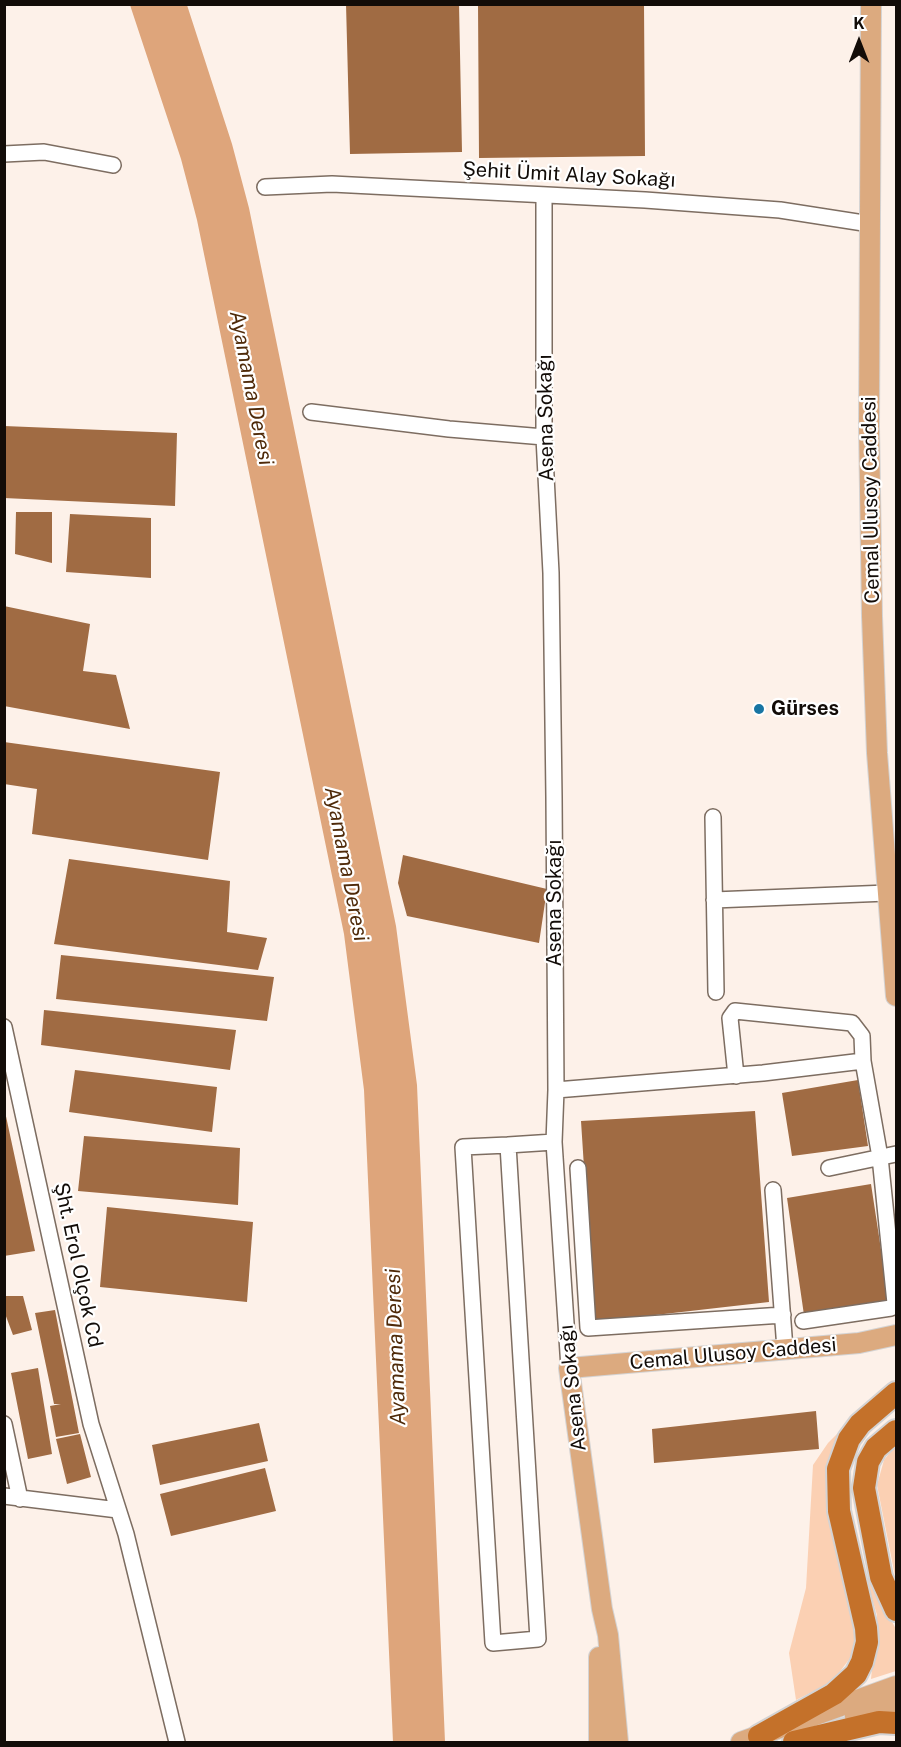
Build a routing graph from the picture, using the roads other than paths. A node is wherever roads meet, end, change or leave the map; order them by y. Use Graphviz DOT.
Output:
graph roads {
  1 [pos="871,4"];
  2 [pos="4,154"];
  3 [pos="113,165"];
  4 [pos="265,187"];
  5 [pos="544,195"];
  6 [pos="870,224"];
  7 [pos="311,412"];
  8 [pos="544,436"];
  9 [pos="713,817"];
  10 [pos="887,893"];
  11 [pos="714,900"];
  12 [pos="716,992"];
  13 [pos="897,996"];
  14 [pos="4,1027"];
  15 [pos="863,1061"];
  16 [pos="736,1076"];
  17 [pos="556,1090"];
  18 [pos="554,1143"];
  19 [pos="508,1145"];
  20 [pos="897,1154"];
  21 [pos="880,1157"];
  22 [pos="578,1168"];
  23 [pos="829,1168"];
  24 [pos="773,1190"];
  25 [pos="783,1315"];
  26 [pos="803,1321"];
  27 [pos="897,1335"];
  28 [pos="785,1349"];
  29 [pos="569,1368"];
  30 [pos="897,1393"];
  31 [pos="4,1424"];
  32 [pos="897,1431"];
  33 [pos="12,1498"];
  34 [pos="118,1510"];
  35 [pos="602,1609"];
  36 [pos="897,1610"];
  37 [pos="897,1686"];
  38 [pos="897,1702"];
  39 [pos="897,1723"];
  40 [pos="750,1739"];
  41 [pos="177,1743"];
  42 [pos="599,1743"];
  43 [pos="618,1743"];
  44 [pos="793,1743"];
  1 -- 6 [label="main road, Cemal Ulusoy Caddesi"];
  2 -- 3 [label="street"];
  4 -- 5 [label="street, Şehit Ümit Alay Sokağı"];
  5 -- 6 [label="street, Şehit Ümit Alay Sokağı"];
  5 -- 8 [label="street, Asena Sokağı"];
  6 -- 10 [label="main road, Cemal Ulusoy Caddesi"];
  7 -- 8 [label="street"];
  8 -- 17 [label="street, Asena Sokağı"];
  9 -- 11 [label="street"];
  10 -- 11 [label="street"];
  10 -- 13 [label="main road, Cemal Ulusoy Caddesi"];
  11 -- 12 [label="street"];
  14 -- 34 [label="street, Şht. Erol Olçok Cd"];
  15 -- 16 [label="street"];
  15 -- 16 [label="street"];
  15 -- 21 [label="street"];
  16 -- 17 [label="street"];
  17 -- 18 [label="street, Asena Sokağı"];
  18 -- 19 [label="street"];
  18 -- 29 [label="street, Asena Sokağı"];
  19 -- 19 [label="street"];
  20 -- 21 [label="street"];
  21 -- 23 [label="street"];
  21 -- 26 [label="street"];
  22 -- 25 [label="street"];
  24 -- 25 [label="street"];
  25 -- 28 [label="street"];
  27 -- 28 [label="main road, Cemal Ulusoy Caddesi"];
  28 -- 29 [label="main road, Cemal Ulusoy Caddesi"];
  29 -- 35 [label="main road, Asena Sokağı"];
  30 -- 40 [label="highway"];
  31 -- 33 [label="street"];
  32 -- 36 [label="highway"];
  33 -- 34 [label="street"];
  34 -- 41 [label="street, Şht. Erol Olçok Cd"];
  35 -- 42 [label="main road"];
  35 -- 43 [label="main road"];
  37 -- 40 [label="main road"];
  38 -- 44 [label="main road"];
  39 -- 44 [label="highway"];
}
